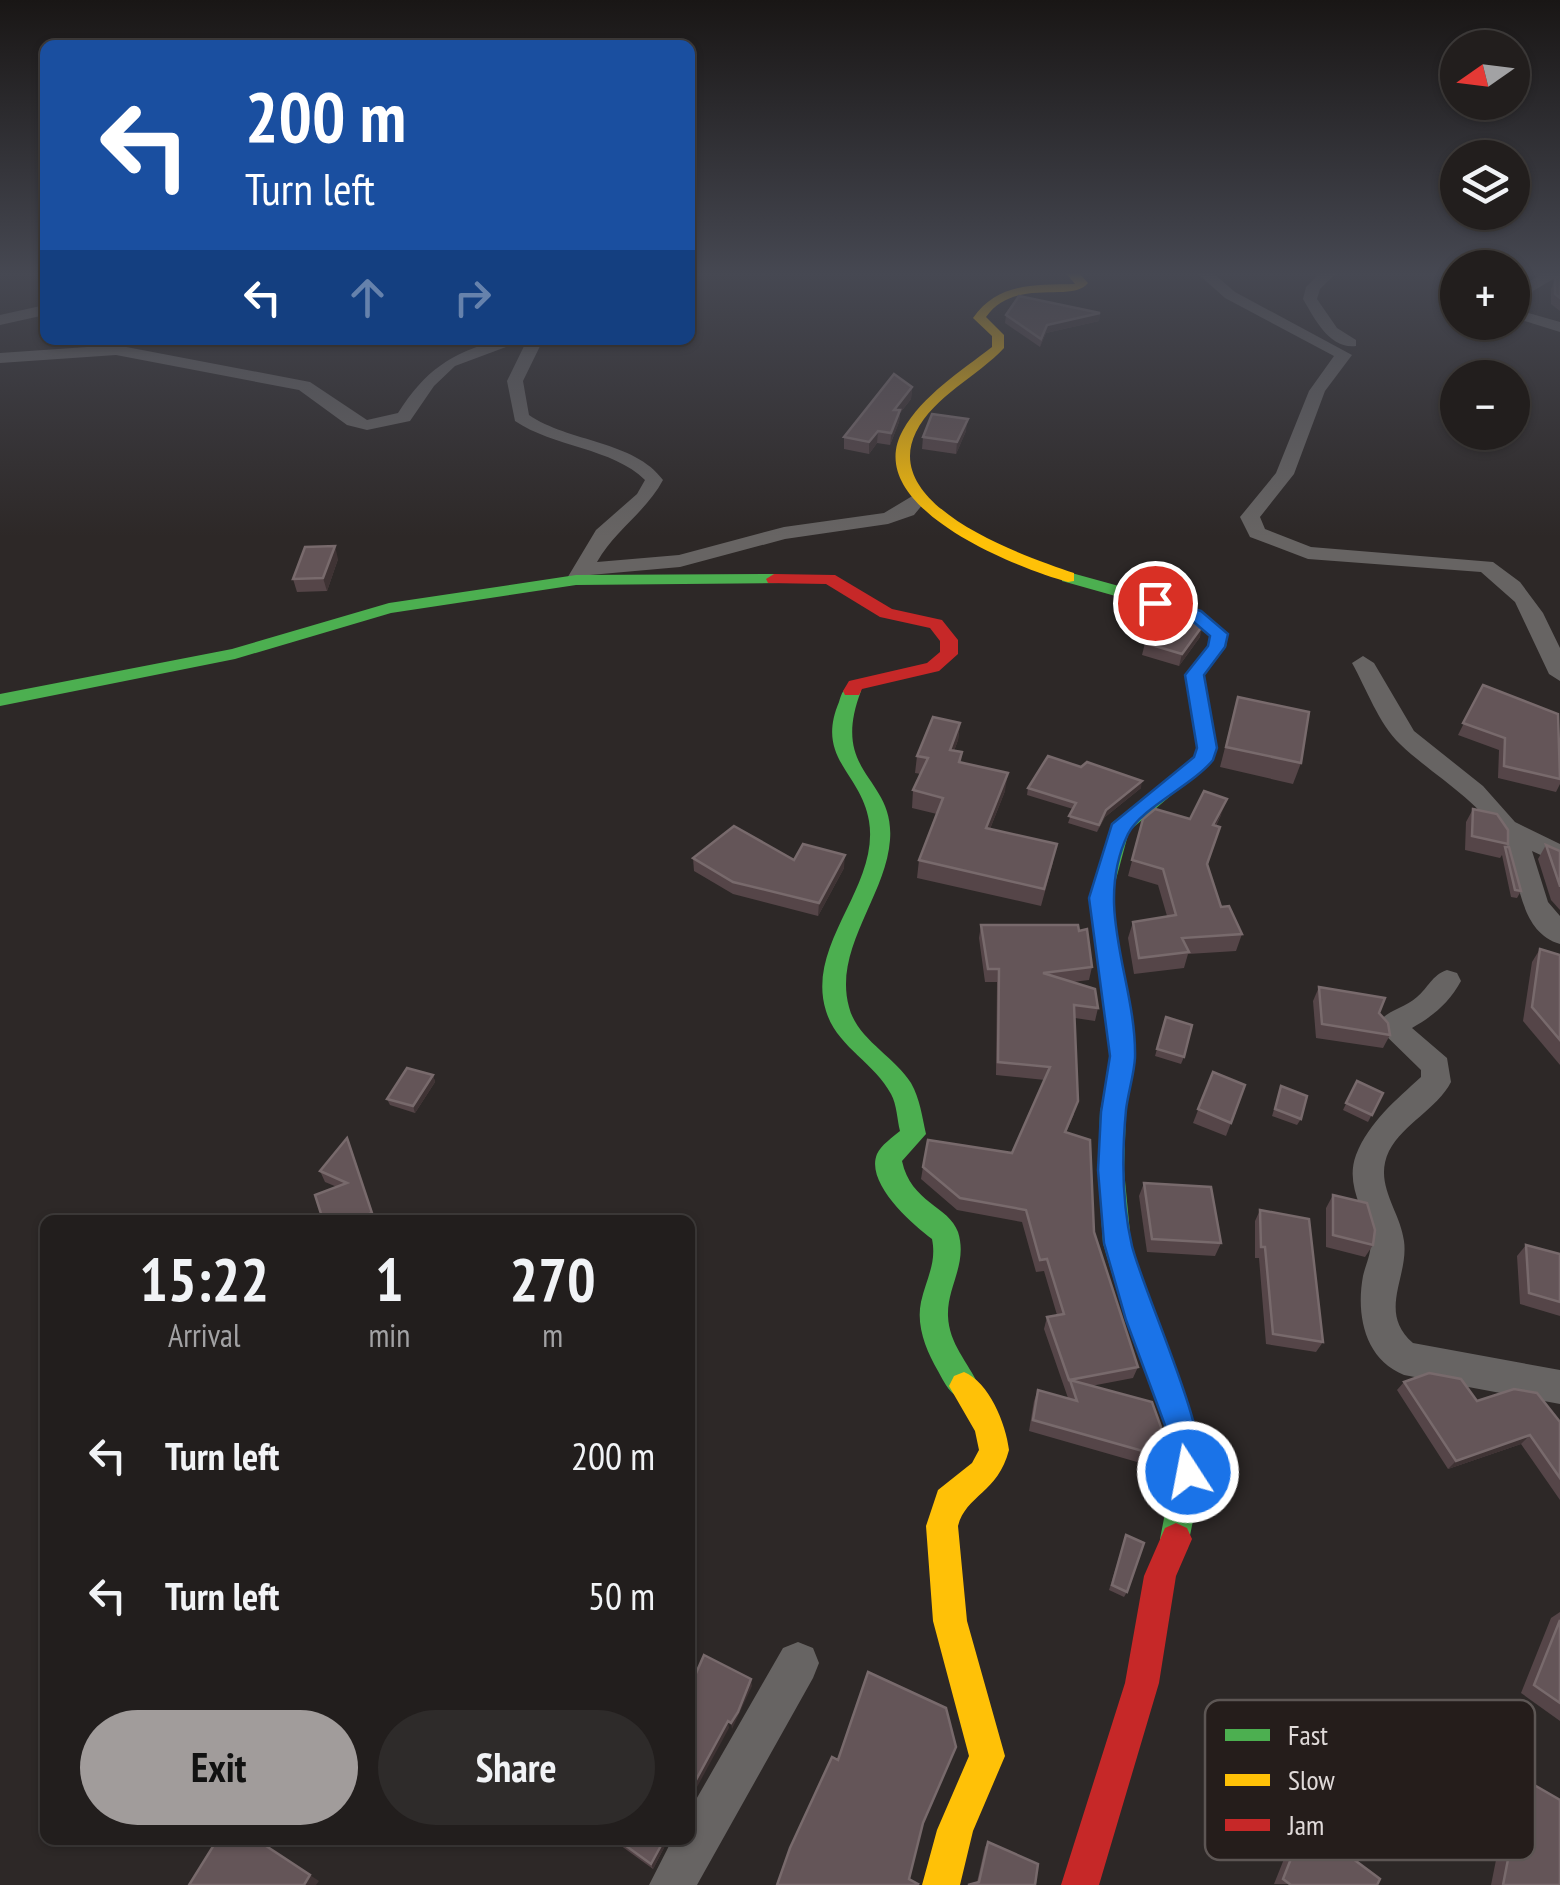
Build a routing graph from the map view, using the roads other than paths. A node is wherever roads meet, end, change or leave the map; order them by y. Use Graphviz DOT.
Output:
graph roads {
  1 [pos="173,361"];
  2 [pos="459,361"];
  3 [pos="524,361"];
  4 [pos="982,361"];
  5 [pos="1338,361"];
  6 [pos="919,498"];
  7 [pos="579,575"];
  8 [pos="1364,662"];
  9 [pos="1560,674"];
  10 [pos="0,700"];
  11 [pos="1508,828"];
  12 [pos="1560,856"];
  13 [pos="1560,934"];
  14 [pos="1447,981"];
  15 [pos="1560,1386"];
  16 [pos="798,1662"];
  17 [pos="695,1844"];
  18 [pos="695,1845"];
  19 [pos="672,1885"];
  20 [pos="941,1885"];
  21 [pos="1080,1885"];
  1 -- 2 [label="street"];
  3 -- 7 [label="street"];
  4 -- 6 [label="street"];
  5 -- 9 [label="street"];
  6 -- 7 [label="street"];
  6 -- 21 [label="street"];
  7 -- 10 [label="street"];
  7 -- 20 [label="street"];
  8 -- 11 [label="street"];
  11 -- 12 [label="street"];
  11 -- 13 [label="street"];
  14 -- 15 [label="street"];
  16 -- 17 [label="street"];
  18 -- 19 [label="street"];
}
